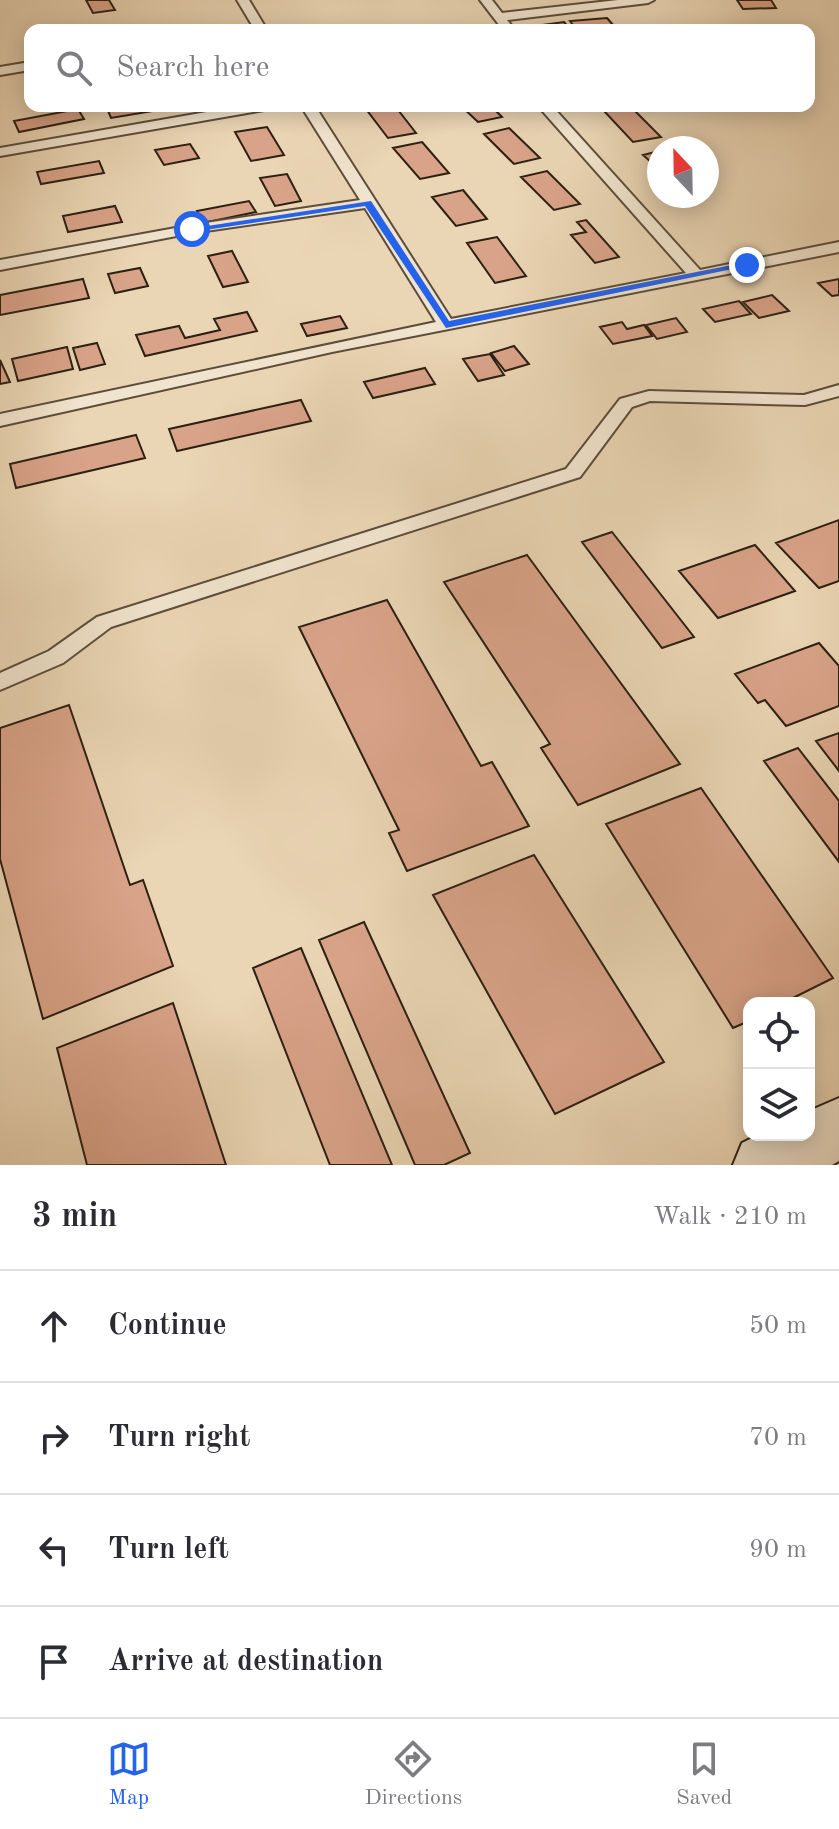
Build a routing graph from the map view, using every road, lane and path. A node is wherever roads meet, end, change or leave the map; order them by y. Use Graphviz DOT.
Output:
graph roads {
  1 [pos="243,0"];
  2 [pos="486,0"];
  3 [pos="648,0"];
  4 [pos="499,17"];
  5 [pos="257,24"];
  6 [pos="504,24"];
  7 [pos="24,67"];
  8 [pos="0,71"];
  9 [pos="230,112"];
  10 [pos="312,112"];
  11 [pos="550,112"];
  12 [pos="0,152"];
  13 [pos="368,203"];
  14 [pos="839,247"];
  15 [pos="0,265"];
  16 [pos="696,275"];
  17 [pos="446,324"];
  18 [pos="839,390"];
  19 [pos="0,420"];
  20 [pos="0,682"];
  21 [pos="839,1129"];
  22 [pos="764,1165"];
  1 -- 5 [label="lane"];
  2 -- 4 [label="lane"];
  3 -- 4 [label="lane"];
  4 -- 6 [label="lane"];
  7 -- 8 [label="lane"];
  9 -- 12 [label="lane"];
  10 -- 13 [label="lane"];
  11 -- 16 [label="lane"];
  13 -- 15 [label="lane"];
  13 -- 17 [label="lane"];
  14 -- 16 [label="lane"];
  16 -- 17 [label="lane"];
  17 -- 19 [label="lane"];
  18 -- 20 [label="lane"];
  21 -- 22 [label="main road"];
}
